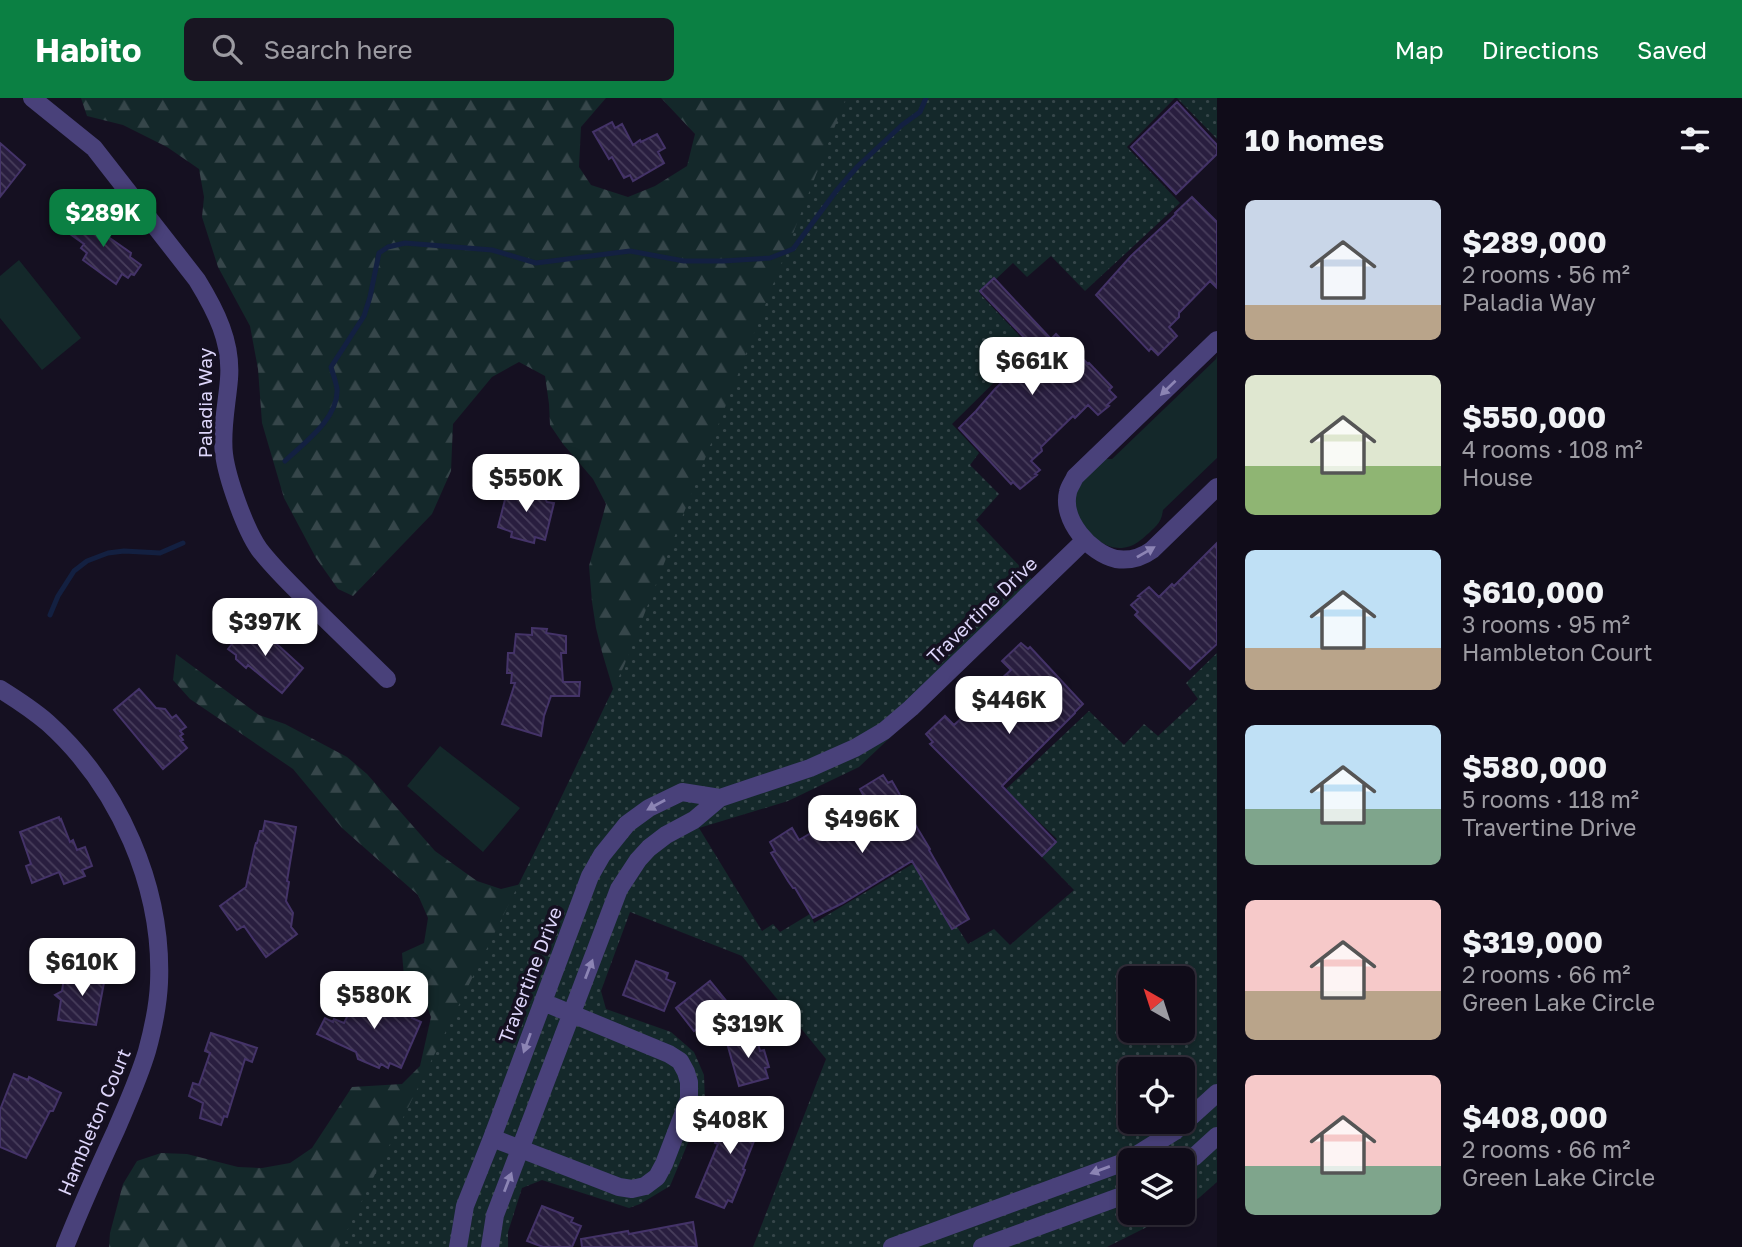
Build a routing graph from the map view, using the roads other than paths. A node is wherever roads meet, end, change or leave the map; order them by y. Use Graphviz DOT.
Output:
graph roads {
  1 [pos="33,98"];
  2 [pos="1217,340"];
  3 [pos="1217,487"];
  4 [pos="1085,540"];
  5 [pos="387,679"];
  6 [pos="0,689"];
  7 [pos="720,798"];
  8 [pos="543,1002"];
  9 [pos="571,1014"];
  10 [pos="1217,1093"];
  11 [pos="1217,1136"];
  12 [pos="492,1138"];
  13 [pos="521,1149"];
  14 [pos="1195,1156"];
  15 [pos="1118,1197"];
  16 [pos="65,1247"];
  17 [pos="458,1247"];
  18 [pos="490,1247"];
  19 [pos="892,1247"];
  20 [pos="982,1247"];
  1 -- 5 [label="street, Paladia Way"];
  2 -- 4 [label="street, one-way"];
  4 -- 3 [label="street, one-way"];
  4 -- 7 [label="street, Travertine Drive"];
  6 -- 16 [label="street, Hambleton Court"];
  7 -- 8 [label="street, Travertine Drive, one-way"];
  9 -- 7 [label="street, Travertine Drive, one-way"];
  8 -- 9 [label="street"];
  8 -- 12 [label="street, Travertine Drive, one-way"];
  9 -- 13 [label="street, Travertine Drive"];
  9 -- 13 [label="street"];
  10 -- 19 [label="street, one-way"];
  11 -- 14 [label="street"];
  12 -- 13 [label="street"];
  12 -- 17 [label="street, Travertine Drive"];
  18 -- 13 [label="street, Travertine Drive, one-way"];
  15 -- 20 [label="street"];
}
